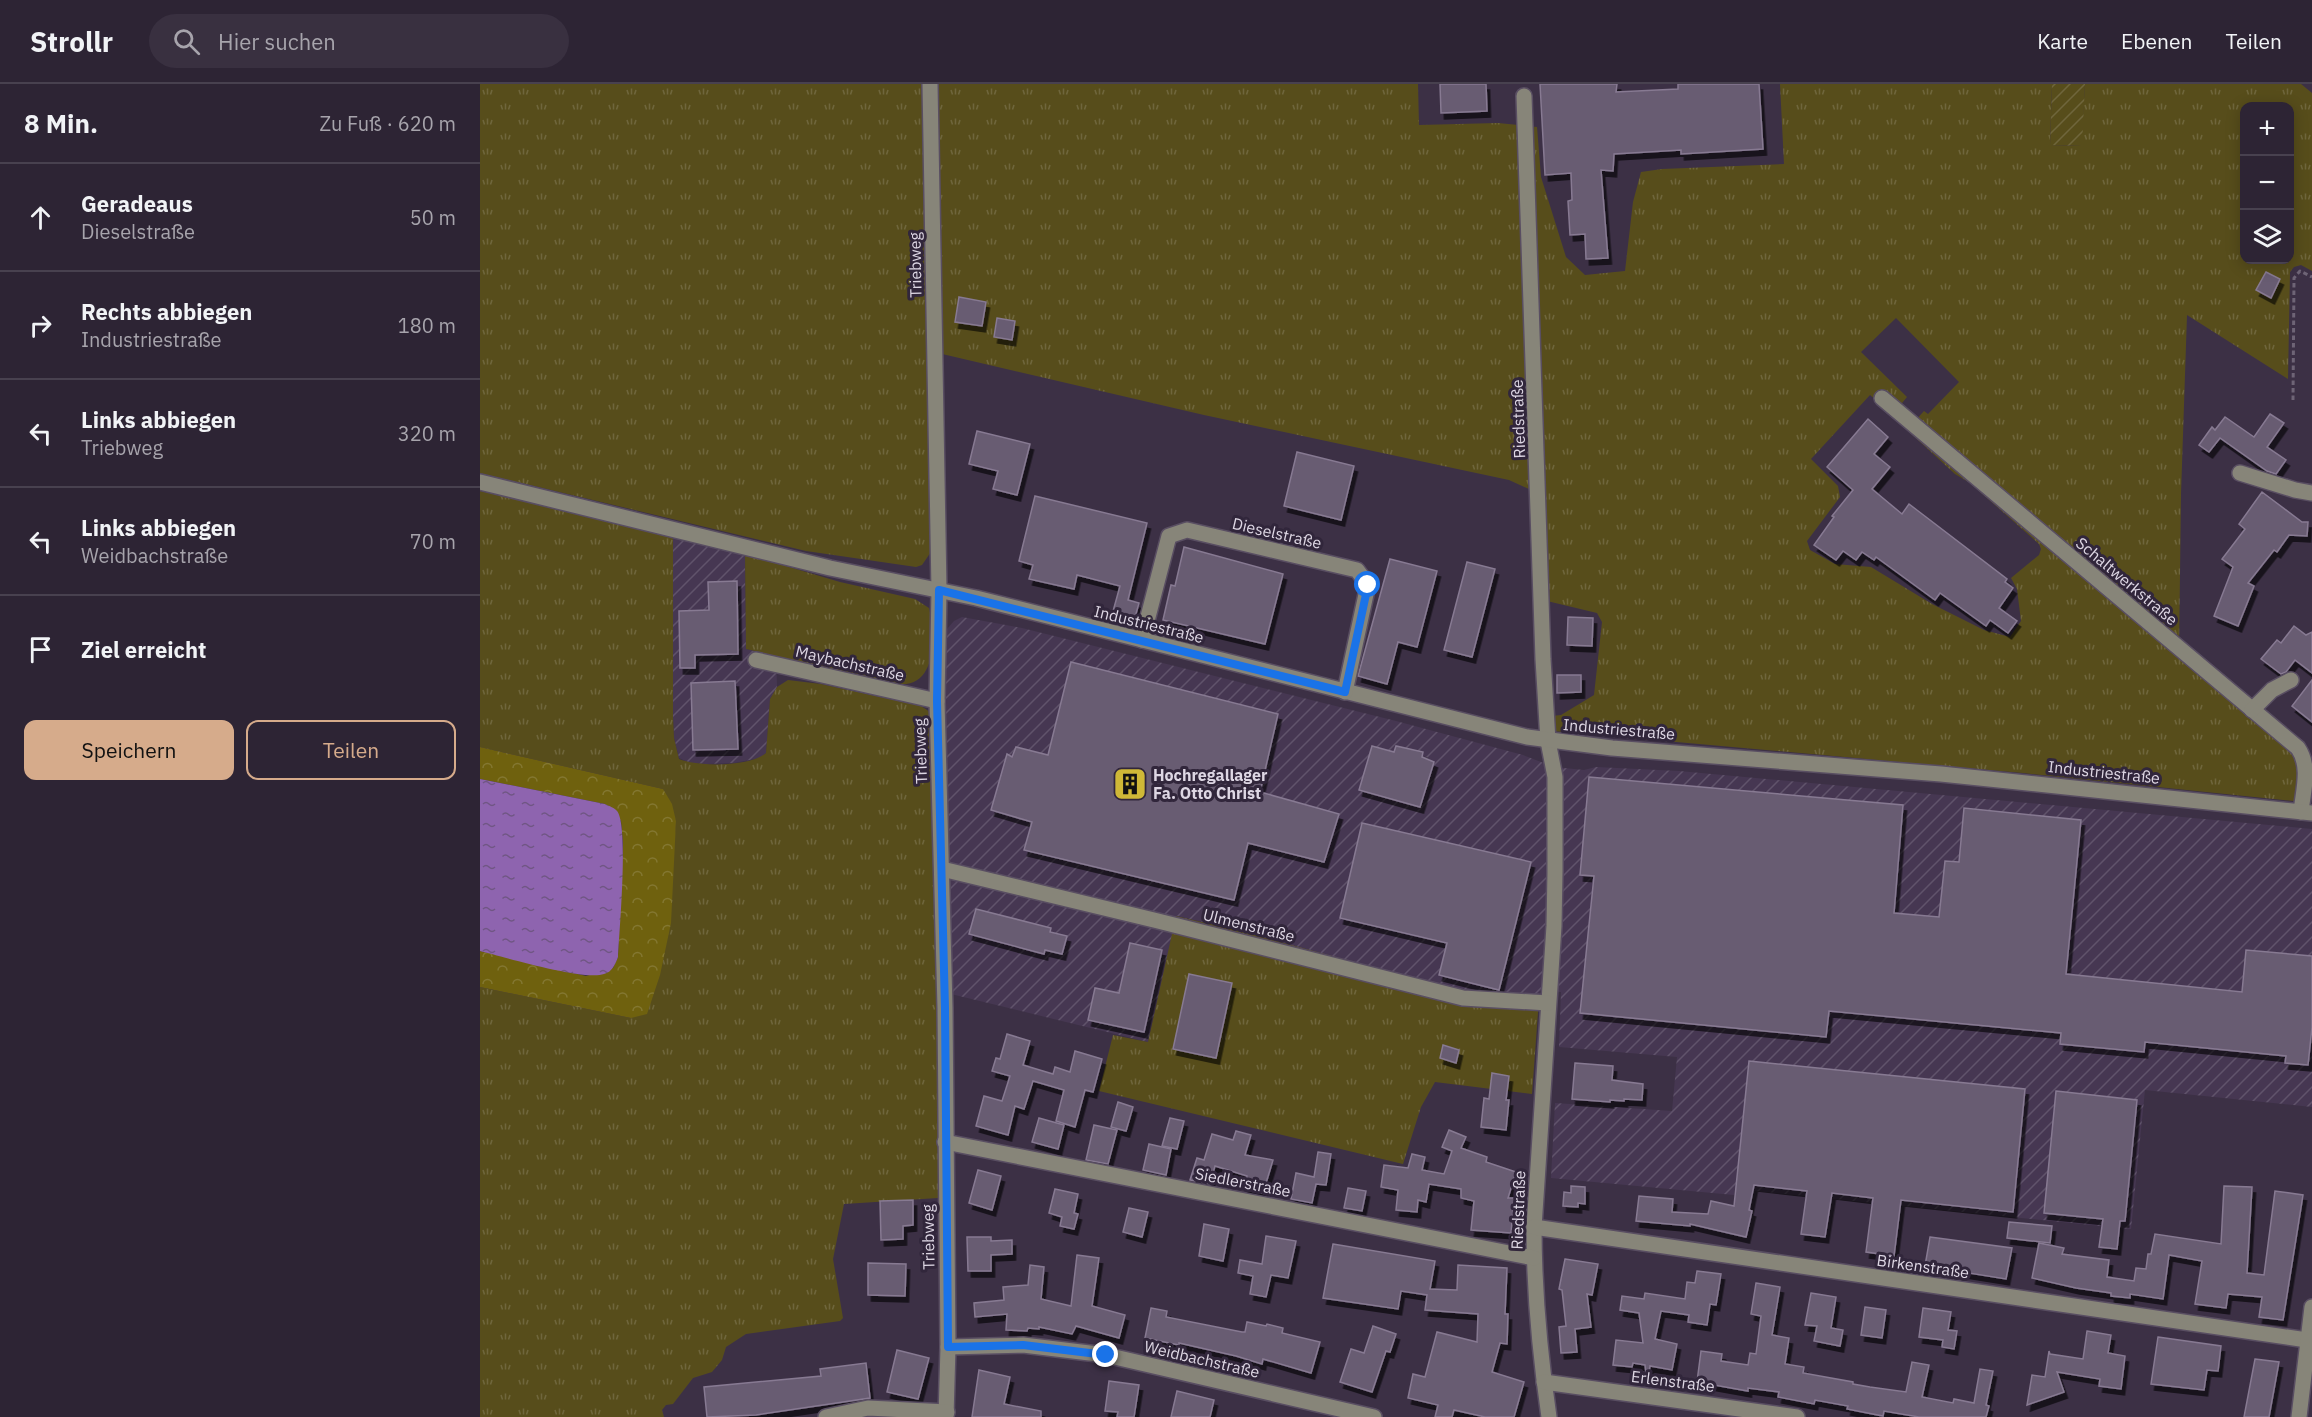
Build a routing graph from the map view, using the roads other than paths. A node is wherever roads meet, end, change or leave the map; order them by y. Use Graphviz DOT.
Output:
graph roads {
  1 [pos="930,84"];
  2 [pos="1524,96"];
  3 [pos="1882,398"];
  4 [pos="2240,473"];
  5 [pos="480,482"];
  6 [pos="2312,493"];
  7 [pos="939,590"];
  8 [pos="1142,640"];
  9 [pos="756,660"];
  10 [pos="2291,681"];
  11 [pos="1345,692"];
  12 [pos="937,701"];
  13 [pos="2252,710"];
  14 [pos="1548,741"];
  15 [pos="2309,764"];
  16 [pos="2306,813"];
  17 [pos="942,869"];
  18 [pos="1548,1004"];
  19 [pos="945,1142"];
  20 [pos="1534,1227"];
  21 [pos="1534,1258"];
  22 [pos="2312,1307"];
  23 [pos="2307,1340"];
  24 [pos="948,1347"];
  25 [pos="1544,1382"];
  26 [pos="1743,1413"];
  27 [pos="946,1414"];
  28 [pos="1364,1416"];
  29 [pos="826,1417"];
  30 [pos="1549,1417"];
  31 [pos="1797,1417"];
  32 [pos="2299,1417"];
  1 -- 7 [label="street, Triebweg"];
  2 -- 14 [label="street, Riedstraße"];
  3 -- 13 [label="street, Schaltwerkstraße"];
  4 -- 6 [label="street"];
  5 -- 7 [label="street, Industriestraße"];
  7 -- 8 [label="street, Industriestraße"];
  7 -- 12 [label="street, Triebweg"];
  8 -- 11 [label="street, Industriestraße"];
  8 -- 11 [label="street, Dieselstraße"];
  9 -- 12 [label="street, Maybachstraße"];
  10 -- 13 [label="street"];
  11 -- 14 [label="street, Industriestraße"];
  12 -- 17 [label="street, Triebweg"];
  13 -- 15 [label="street, Schaltwerkstraße"];
  14 -- 16 [label="street, Industriestraße"];
  14 -- 18 [label="street, Riedstraße"];
  15 -- 16 [label="street, Schaltwerkstraße"];
  17 -- 18 [label="street, Ulmenstraße"];
  17 -- 19 [label="street, Triebweg"];
  18 -- 20 [label="street, Riedstraße"];
  19 -- 21 [label="street, Siedlerstraße"];
  19 -- 24 [label="street, Triebweg"];
  20 -- 21 [label="street, Riedstraße"];
  20 -- 23 [label="street, Birkenstraße"];
  21 -- 25 [label="street, Riedstraße"];
  22 -- 23 [label="street"];
  23 -- 32 [label="street"];
  24 -- 27 [label="street, Triebweg"];
  24 -- 28 [label="street, Weidbachstraße"];
  25 -- 26 [label="street, Erlenstraße"];
  25 -- 30 [label="street, Riedstraße"];
  26 -- 31 [label="street, Erlenstraße"];
  27 -- 29 [label="street"];
}
